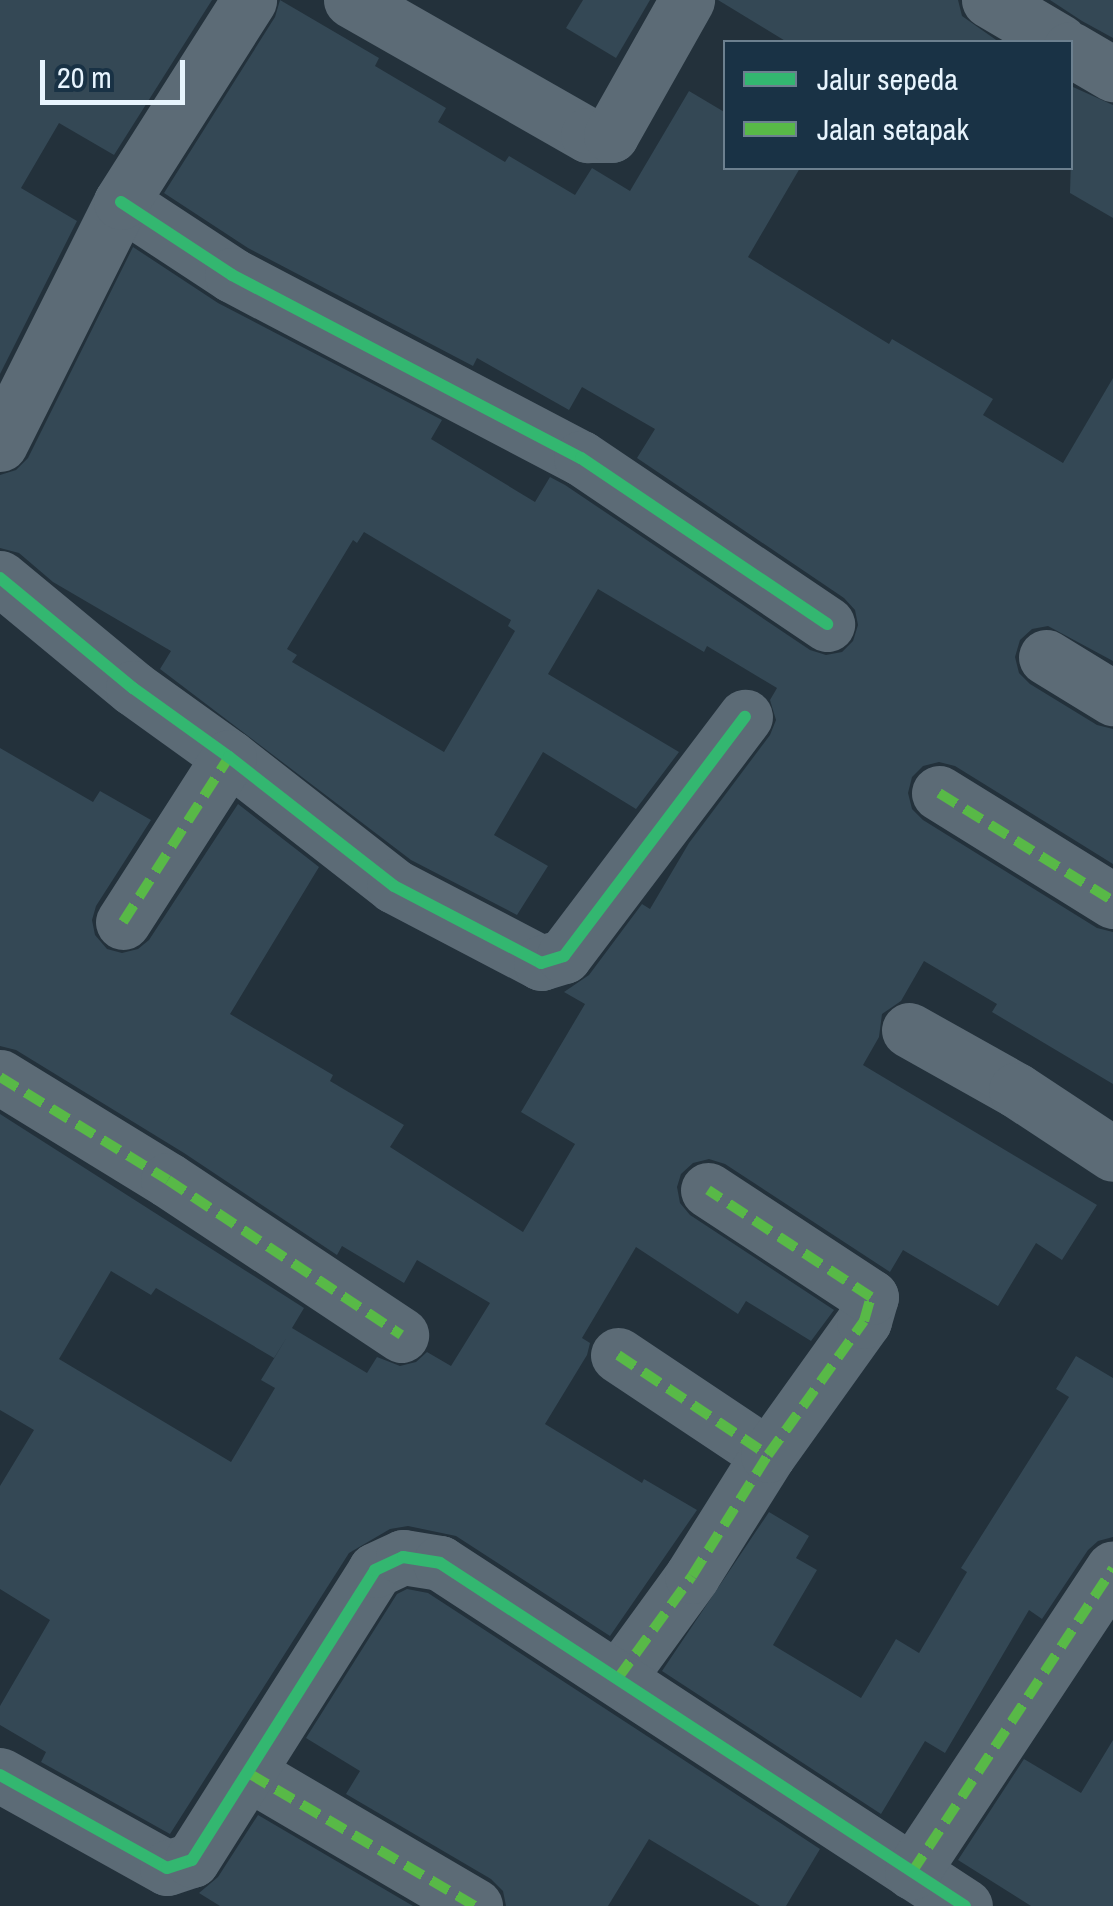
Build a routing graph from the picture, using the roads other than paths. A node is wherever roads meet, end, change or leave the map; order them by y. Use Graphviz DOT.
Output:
graph roads {
  1 [pos="249,0"];
  2 [pos="352,0"];
  3 [pos="687,0"];
  4 [pos="988,0"];
  5 [pos="1057,40"];
  6 [pos="1073,50"];
  7 [pos="1113,74"];
  8 [pos="122,202"];
  9 [pos="0,444"];
  10 [pos="0,578"];
  11 [pos="828,624"];
  12 [pos="1046,657"];
  13 [pos="1113,698"];
  14 [pos="745,717"];
  15 [pos="230,757"];
  16 [pos="939,794"];
  17 [pos="1113,901"];
  18 [pos="124,922"];
  19 [pos="909,1030"];
  20 [pos="0,1077"];
  21 [pos="1112,1151"];
  22 [pos="708,1190"];
  23 [pos="401,1335"];
  24 [pos="618,1355"];
  25 [pos="768,1456"];
  26 [pos="1113,1568"];
  27 [pos="618,1678"];
  28 [pos="250,1774"];
  29 [pos="0,1775"];
  30 [pos="912,1872"];
  31 [pos="475,1906"];
  32 [pos="965,1906"];
  1 -- 8 [label="street"];
  2 -- 3 [label="street"];
  4 -- 5 [label="street"];
  6 -- 7 [label="street"];
  8 -- 9 [label="street"];
  8 -- 11 [label="street"];
  10 -- 15 [label="street"];
  12 -- 13 [label="street"];
  14 -- 15 [label="street"];
  15 -- 18 [label="street"];
  16 -- 17 [label="street"];
  19 -- 21 [label="street"];
  20 -- 23 [label="street"];
  22 -- 25 [label="street"];
  24 -- 25 [label="street"];
  25 -- 27 [label="street"];
  26 -- 30 [label="street"];
  27 -- 28 [label="street"];
  27 -- 30 [label="street"];
  28 -- 29 [label="street"];
  28 -- 31 [label="street"];
  30 -- 32 [label="street"];
}
